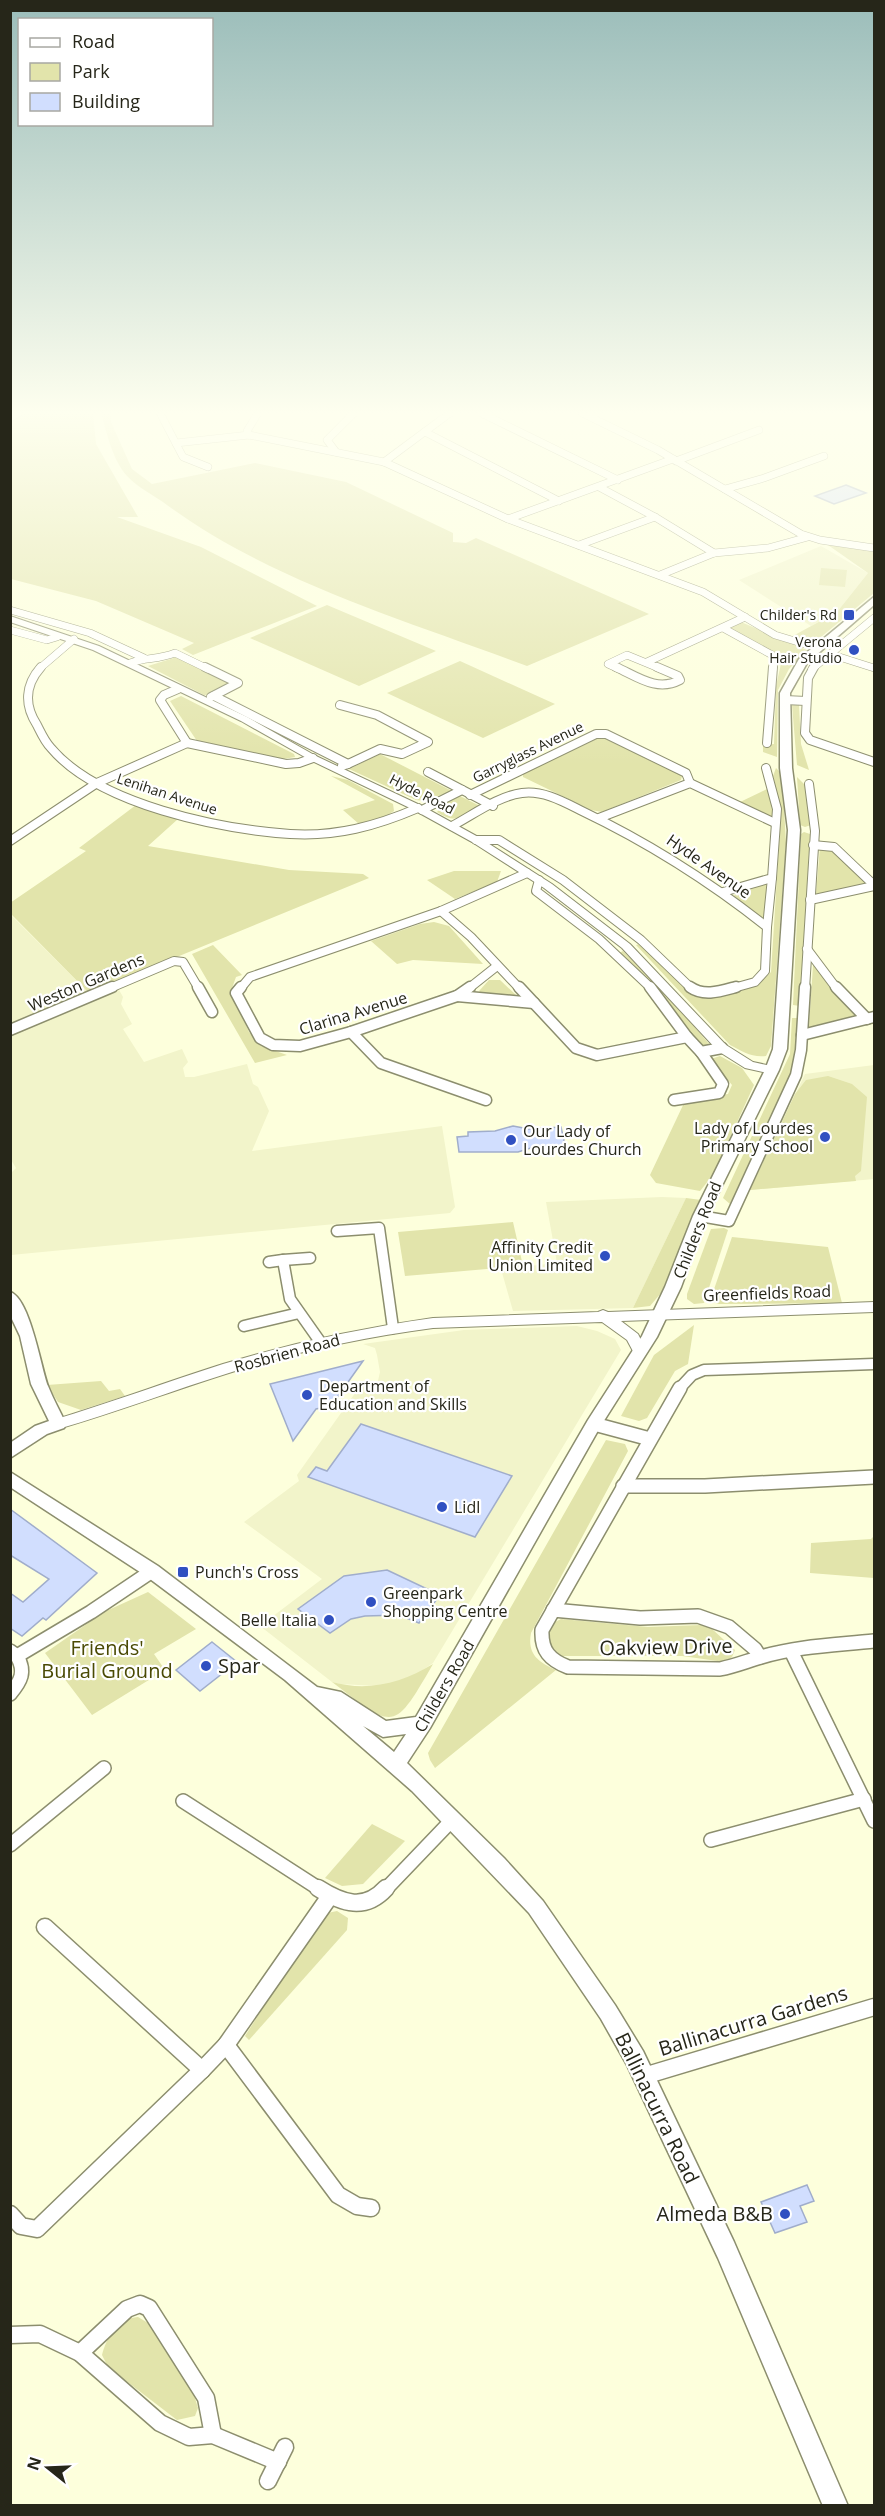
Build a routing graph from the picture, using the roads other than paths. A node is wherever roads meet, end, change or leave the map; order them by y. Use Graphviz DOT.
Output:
graph roads {
  1 [pos="539,530"];
  2 [pos="619,530"];
  3 [pos="677,530"];
  4 [pos="797,530"];
  5 [pos="808,537"];
  6 [pos="579,545"];
  7 [pos="874,548"];
  8 [pos="714,553"];
  9 [pos="660,575"];
  10 [pos="874,600"];
  11 [pos="10,610"];
  12 [pos="744,617"];
  13 [pos="855,618"];
  14 [pos="10,619"];
  15 [pos="873,620"];
  16 [pos="723,628"];
  17 [pos="10,630"];
  18 [pos="57,637"];
  19 [pos="74,639"];
  20 [pos="818,648"];
  21 [pos="830,654"];
  22 [pos="144,658"];
  23 [pos="647,662"];
  24 [pos="130,663"];
  25 [pos="874,668"];
  26 [pos="178,689"];
  27 [pos="214,696"];
  28 [pos="202,700"];
  29 [pos="785,700"];
  30 [pos="806,701"];
  31 [pos="340,705"];
  32 [pos="187,743"];
  33 [pos="767,743"];
  34 [pos="313,758"];
  35 [pos="874,762"];
  36 [pos="348,764"];
  37 [pos="766,768"];
  38 [pos="336,769"];
  39 [pos="428,772"];
  40 [pos="97,783"];
  41 [pos="690,783"];
  42 [pos="809,784"];
  43 [pos="462,790"];
  44 [pos="470,795"];
  45 [pos="493,806"];
  46 [pos="420,809"];
  47 [pos="599,819"];
  48 [pos="776,823"];
  49 [pos="452,826"];
  50 [pos="794,830"];
  51 [pos="815,831"];
  52 [pos="476,840"];
  53 [pos="10,841"];
  54 [pos="813,844"];
  55 [pos="524,854"];
  56 [pos="507,861"];
  57 [pos="527,873"];
  58 [pos="772,878"];
  59 [pos="563,880"];
  60 [pos="544,883"];
  61 [pos="874,885"];
  62 [pos="723,892"];
  63 [pos="810,900"];
  64 [pos="441,911"];
  65 [pos="768,927"];
  66 [pos="641,940"];
  67 [pos="626,946"];
  68 [pos="807,949"];
  69 [pos="612,950"];
  70 [pos="497,966"];
  71 [pos="457,996"];
  72 [pos="534,1003"];
  73 [pos="783,1011"];
  74 [pos="212,1012"];
  75 [pos="803,1012"];
  76 [pos="871,1018"];
  77 [pos="702,1025"];
  78 [pos="10,1030"];
  79 [pos="351,1032"];
  80 [pos="685,1034"];
  81 [pos="802,1035"];
  82 [pos="722,1048"];
  83 [pos="701,1052"];
  84 [pos="772,1070"];
  85 [pos="486,1100"];
  86 [pos="674,1100"];
  87 [pos="700,1216"];
  88 [pos="337,1231"];
  89 [pos="310,1258"];
  90 [pos="283,1260"];
  91 [pos="269,1262"];
  92 [pos="10,1297"];
  93 [pos="874,1307"];
  94 [pos="299,1313"];
  95 [pos="660,1314"];
  96 [pos="603,1315"];
  97 [pos="244,1326"];
  98 [pos="393,1328"];
  99 [pos="321,1343"];
  100 [pos="640,1352"];
  101 [pos="874,1364"];
  102 [pos="594,1424"];
  103 [pos="58,1425"];
  104 [pos="651,1438"];
  105 [pos="10,1452"];
  106 [pos="874,1477"];
  107 [pos="10,1478"];
  108 [pos="623,1486"];
  109 [pos="152,1571"];
  110 [pos="553,1610"];
  111 [pos="874,1641"];
  112 [pos="791,1651"];
  113 [pos="14,1653"];
  114 [pos="760,1657"];
  115 [pos="313,1693"];
  116 [pos="10,1694"];
  117 [pos="423,1723"];
  118 [pos="395,1765"];
  119 [pos="104,1768"];
  120 [pos="864,1800"];
  121 [pos="183,1801"];
  122 [pos="453,1819"];
  123 [pos="874,1821"];
  124 [pos="711,1840"];
  125 [pos="10,1845"];
  126 [pos="330,1896"];
  127 [pos="45,1927"];
  128 [pos="874,2007"];
  129 [pos="226,2045"];
  130 [pos="202,2070"];
  131 [pos="644,2076"];
  132 [pos="371,2208"];
  133 [pos="10,2214"];
  134 [pos="10,2335"];
  135 [pos="80,2352"];
  136 [pos="213,2434"];
  137 [pos="268,2481"];
  138 [pos="836,2505"];
  1 -- 6 [label="street"];
  2 -- 6 [label="street"];
  3 -- 8 [label="street"];
  4 -- 5 [label="street"];
  5 -- 7 [label="street"];
  5 -- 8 [label="street"];
  6 -- 9 [label="street"];
  8 -- 9 [label="street"];
  9 -- 12 [label="street"];
  10 -- 13 [label="main road, Childers Road"];
  11 -- 22 [label="street"];
  12 -- 16 [label="street"];
  12 -- 20 [label="street"];
  13 -- 15 [label="street"];
  13 -- 20 [label="main road, Childers Road"];
  14 -- 19 [label="street, Hyde Road"];
  15 -- 21 [label="street"];
  16 -- 23 [label="street"];
  16 -- 33 [label="street"];
  17 -- 18 [label="street"];
  19 -- 24 [label="street, Hyde Road"];
  19 -- 40 [label="street, Lenihan Avenue"];
  20 -- 29 [label="main road, Childers Road"];
  21 -- 25 [label="street"];
  21 -- 30 [label="street"];
  22 -- 24 [label="street"];
  22 -- 27 [label="street"];
  23 -- 23 [label="street"];
  24 -- 26 [label="street, Hyde Road"];
  26 -- 28 [label="street, Hyde Road"];
  26 -- 32 [label="street"];
  27 -- 28 [label="street"];
  27 -- 36 [label="street"];
  28 -- 34 [label="street, Hyde Road"];
  29 -- 30 [label="street"];
  29 -- 50 [label="main road, Childers Road"];
  30 -- 35 [label="street"];
  31 -- 36 [label="street"];
  32 -- 34 [label="street"];
  32 -- 40 [label="street"];
  34 -- 38 [label="street, Hyde Road"];
  36 -- 38 [label="street"];
  37 -- 48 [label="street"];
  38 -- 46 [label="street, Hyde Road"];
  39 -- 43 [label="street"];
  40 -- 46 [label="street, Lenihan Avenue"];
  40 -- 53 [label="street"];
  41 -- 44 [label="street, Garryglass Avenue"];
  41 -- 47 [label="street"];
  41 -- 48 [label="street, Garryglass Avenue"];
  42 -- 51 [label="street"];
  43 -- 44 [label="street"];
  43 -- 46 [label="street, Lenihan Avenue"];
  44 -- 45 [label="street"];
  45 -- 47 [label="street, Hyde Avenue"];
  45 -- 49 [label="street, Hyde Avenue"];
  46 -- 49 [label="street, Hyde Road"];
  47 -- 62 [label="street, Hyde Avenue"];
  48 -- 58 [label="street"];
  49 -- 52 [label="street, Hyde Road"];
  50 -- 51 [label="street"];
  50 -- 73 [label="main road, Childers Road"];
  51 -- 54 [label="street"];
  52 -- 55 [label="street"];
  52 -- 56 [label="street, Hyde Road"];
  54 -- 61 [label="street"];
  54 -- 63 [label="street"];
  55 -- 56 [label="street"];
  55 -- 59 [label="street"];
  56 -- 57 [label="street, Hyde Road"];
  57 -- 60 [label="street, Hyde Road"];
  57 -- 64 [label="street, Clarina Avenue"];
  58 -- 62 [label="street"];
  58 -- 65 [label="street"];
  59 -- 60 [label="street"];
  59 -- 66 [label="street"];
  60 -- 67 [label="street, Hyde Road"];
  60 -- 69 [label="street"];
  61 -- 63 [label="street"];
  62 -- 65 [label="street, Hyde Avenue"];
  63 -- 68 [label="street"];
  64 -- 70 [label="street"];
  64 -- 79 [label="street, Clarina Avenue"];
  65 -- 66 [label="street"];
  66 -- 67 [label="street"];
  67 -- 69 [label="street"];
  67 -- 77 [label="street, Hyde Road"];
  68 -- 75 [label="street"];
  68 -- 76 [label="street"];
  69 -- 80 [label="street"];
  70 -- 71 [label="street, Clarina Avenue"];
  70 -- 72 [label="street"];
  71 -- 72 [label="street"];
  71 -- 79 [label="street, Clarina Avenue"];
  72 -- 80 [label="street"];
  73 -- 75 [label="street"];
  73 -- 84 [label="main road, Childers Road"];
  74 -- 78 [label="street, Weston Gardens"];
  75 -- 81 [label="street"];
  76 -- 81 [label="street"];
  77 -- 80 [label="street"];
  77 -- 82 [label="street, Hyde Road"];
  79 -- 85 [label="street"];
  80 -- 83 [label="street"];
  81 -- 87 [label="street"];
  82 -- 83 [label="street"];
  82 -- 84 [label="street, Hyde Road"];
  83 -- 86 [label="street"];
  84 -- 87 [label="main road, Childers Road"];
  87 -- 95 [label="main road, Childers Road"];
  88 -- 98 [label="street"];
  89 -- 90 [label="street"];
  90 -- 91 [label="street"];
  90 -- 94 [label="street"];
  92 -- 103 [label="main road"];
  93 -- 95 [label="street, Greenfields Road"];
  94 -- 97 [label="street"];
  94 -- 99 [label="street"];
  95 -- 96 [label="street, Rosbrien Road"];
  95 -- 100 [label="main road, Childers Road"];
  96 -- 98 [label="street, Rosbrien Road"];
  96 -- 100 [label="street"];
  98 -- 99 [label="street, Rosbrien Road"];
  99 -- 103 [label="street, Rosbrien Road"];
  100 -- 102 [label="main road, Childers Road"];
  101 -- 104 [label="street, Oakview Drive"];
  102 -- 104 [label="street"];
  102 -- 117 [label="main road, Childers Road"];
  103 -- 105 [label="main road"];
  104 -- 108 [label="street, Oakview Drive"];
  106 -- 108 [label="street"];
  107 -- 109 [label="main road, Ballinacurra Road"];
  108 -- 110 [label="street, Oakview Drive"];
  109 -- 113 [label="street"];
  109 -- 115 [label="main road, Ballinacurra Road"];
  110 -- 114 [label="street, Oakview Drive"];
  110 -- 114 [label="street, Oakview Drive"];
  111 -- 112 [label="street"];
  112 -- 114 [label="street"];
  112 -- 120 [label="street"];
  113 -- 116 [label="street"];
  115 -- 117 [label="main road"];
  115 -- 118 [label="main road, Ballinacurra Road"];
  117 -- 118 [label="main road, Childers Road"];
  118 -- 122 [label="main road, Ballinacurra Road"];
  119 -- 125 [label="street"];
  120 -- 123 [label="street"];
  120 -- 124 [label="street"];
  121 -- 126 [label="street"];
  122 -- 126 [label="street"];
  122 -- 131 [label="main road, Ballinacurra Road"];
  126 -- 129 [label="street"];
  127 -- 130 [label="street"];
  128 -- 131 [label="street, Ballinacurra Gardens"];
  129 -- 130 [label="street"];
  129 -- 132 [label="street"];
  130 -- 133 [label="street"];
  131 -- 138 [label="main road, Ballinacurra Road"];
  134 -- 135 [label="street"];
  135 -- 136 [label="street"];
  135 -- 136 [label="street"];
  136 -- 137 [label="street"];
}
